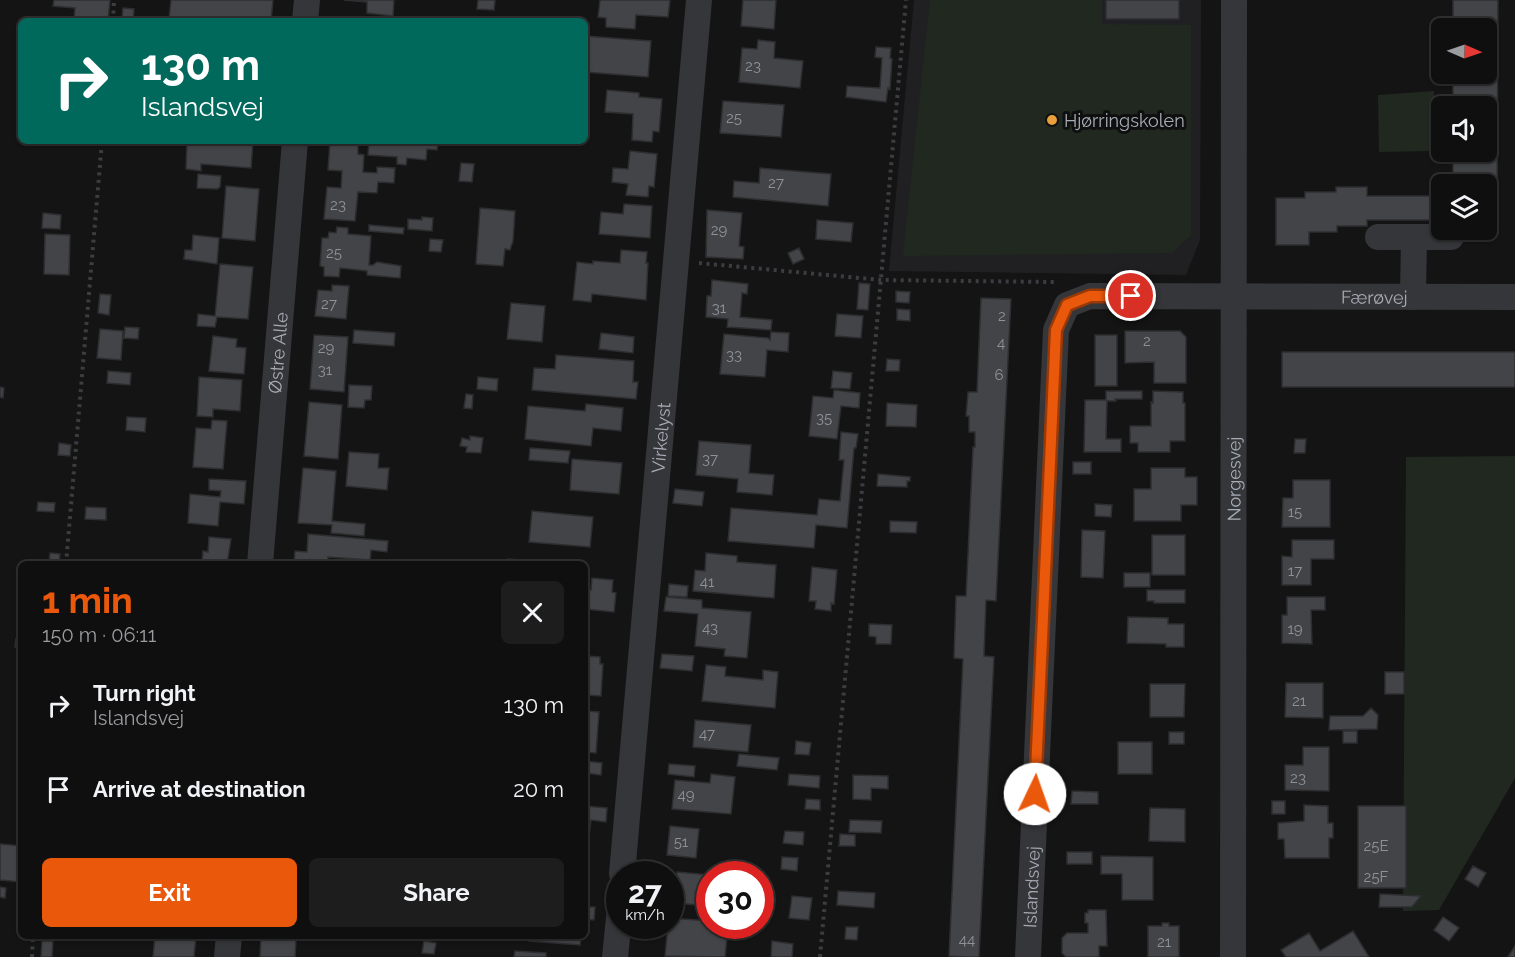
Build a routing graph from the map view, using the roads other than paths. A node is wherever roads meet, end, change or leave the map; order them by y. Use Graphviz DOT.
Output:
graph roads {
  1 [pos="307,0"];
  2 [pos="699,0"];
  3 [pos="1234,0"];
  4 [pos="305,18"];
  5 [pos="295,144"];
  6 [pos="1378,237"];
  7 [pos="1414,237"];
  8 [pos="1431,237"];
  9 [pos="1234,297"];
  10 [pos="1413,297"];
  11 [pos="1515,297"];
  12 [pos="260,561"];
  13 [pos="623,861"];
  14 [pos="229,939"];
  15 [pos="617,939"];
  16 [pos="227,957"];
  17 [pos="615,957"];
  18 [pos="1028,957"];
  19 [pos="1233,957"];
  1 -- 4 [label="street"];
  2 -- 13 [label="street, Virkelyst"];
  3 -- 9 [label="street, Norgesvej"];
  5 -- 12 [label="street, Østre Alle"];
  6 -- 7 [label="street"];
  7 -- 8 [label="street"];
  7 -- 10 [label="street"];
  9 -- 10 [label="street, Færøvej"];
  9 -- 18 [label="street, Islandsvej"];
  9 -- 19 [label="street, Norgesvej"];
  10 -- 11 [label="street, Færøvej"];
  14 -- 16 [label="street"];
  15 -- 17 [label="street"];
}
